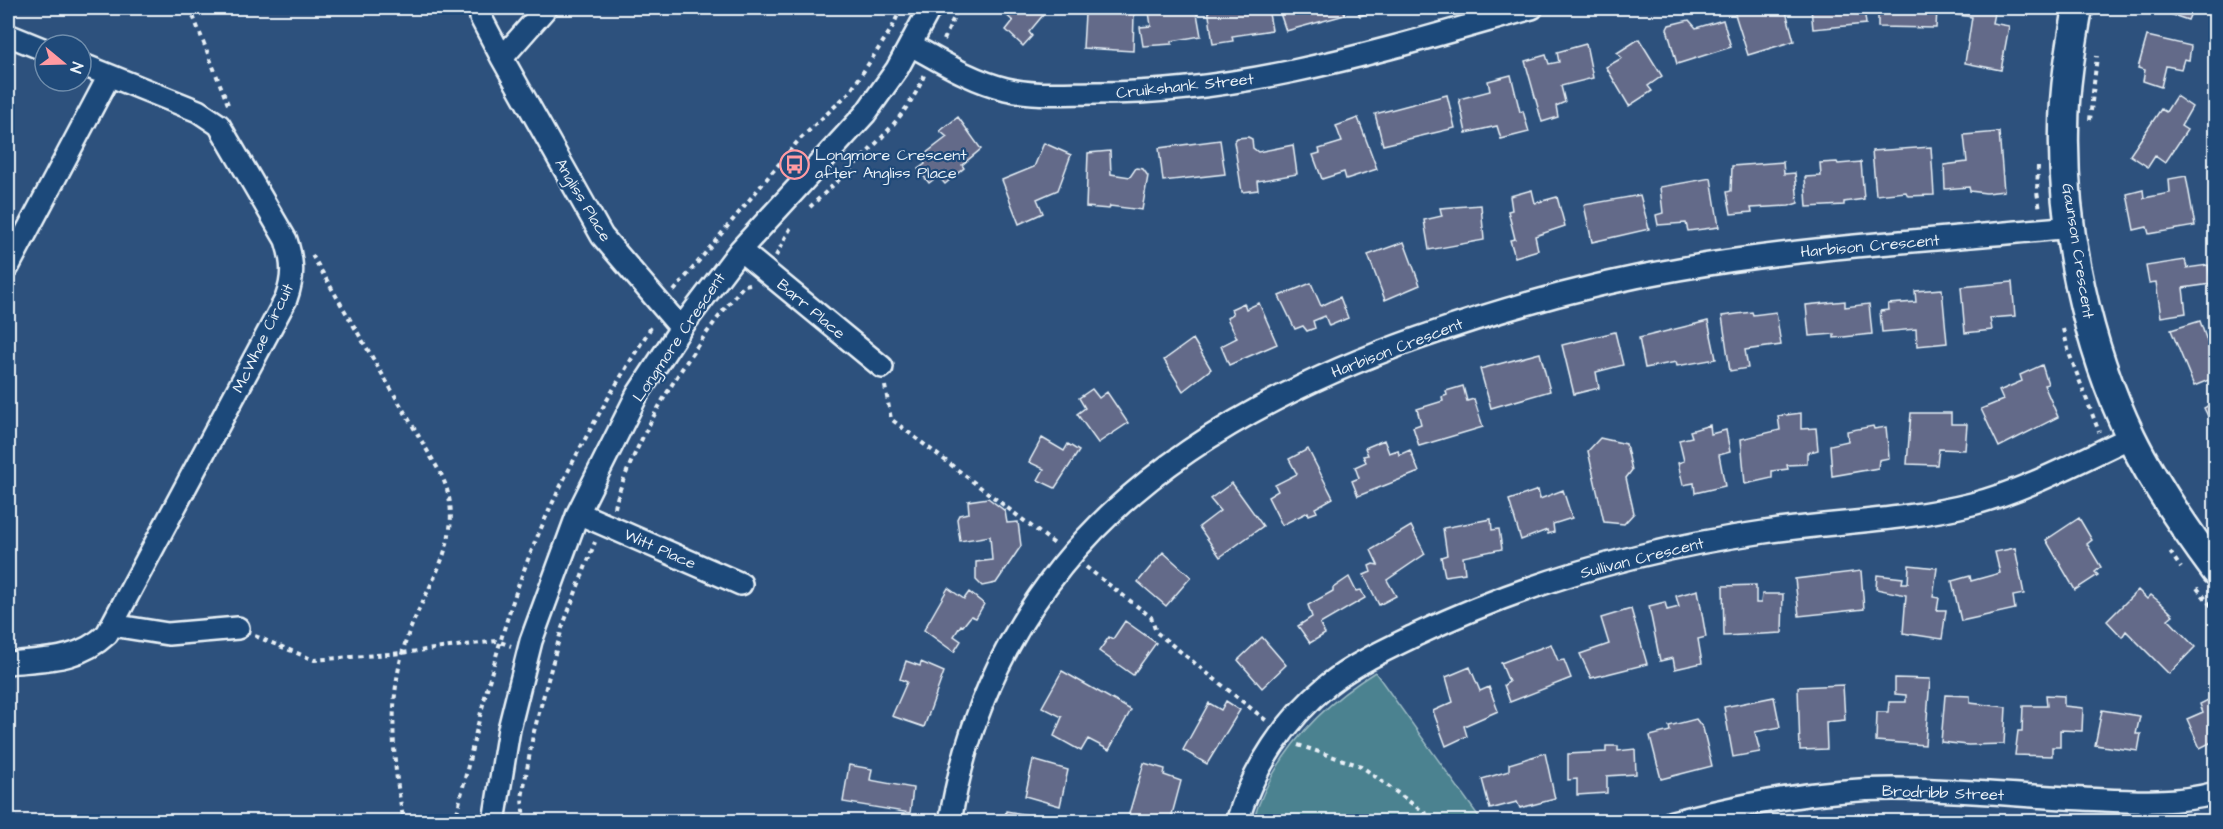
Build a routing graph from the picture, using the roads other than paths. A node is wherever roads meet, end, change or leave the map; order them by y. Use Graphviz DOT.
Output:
graph roads {
  1 [pos="480,8"];
  2 [pos="546,8"];
  3 [pos="930,8"];
  4 [pos="1532,8"];
  5 [pos="2078,8"];
  6 [pos="8,34"];
  7 [pos="33,45"];
  8 [pos="911,45"];
  9 [pos="502,58"];
  10 [pos="93,69"];
  11 [pos="110,76"];
  12 [pos="2071,227"];
  13 [pos="740,250"];
  14 [pos="8,267"];
  15 [pos="681,328"];
  16 [pos="882,367"];
  17 [pos="2131,437"];
  18 [pos="578,513"];
  19 [pos="2216,571"];
  20 [pos="741,584"];
  21 [pos="112,626"];
  22 [pos="238,628"];
  23 [pos="8,663"];
  24 [pos="2216,793"];
  25 [pos="494,822"];
  26 [pos="950,822"];
  27 [pos="1237,822"];
  28 [pos="1672,822"];
  1 -- 9 [label="street, Angliss Place"];
  2 -- 9 [label="street"];
  3 -- 8 [label="street, Longmore Crescent"];
  4 -- 8 [label="street, Cruikshank Street"];
  5 -- 12 [label="street, Gaunson Crescent"];
  6 -- 7 [label="street"];
  8 -- 13 [label="street, Longmore Crescent"];
  9 -- 15 [label="street, Angliss Place"];
  10 -- 11 [label="street, McWhae Circuit"];
  11 -- 14 [label="street"];
  11 -- 21 [label="street, McWhae Circuit"];
  12 -- 17 [label="street, Gaunson Crescent"];
  12 -- 26 [label="street, Harbison Crescent"];
  13 -- 15 [label="street, Longmore Crescent"];
  13 -- 16 [label="street, Barr Place"];
  15 -- 18 [label="street, Longmore Crescent"];
  17 -- 19 [label="street, Gaunson Crescent"];
  17 -- 27 [label="street, Sullivan Crescent"];
  18 -- 20 [label="street, Witt Place"];
  18 -- 25 [label="street, Longmore Crescent"];
  21 -- 22 [label="street"];
  21 -- 23 [label="street, McWhae Circuit"];
  24 -- 28 [label="street, Brodribb Street"];
}
